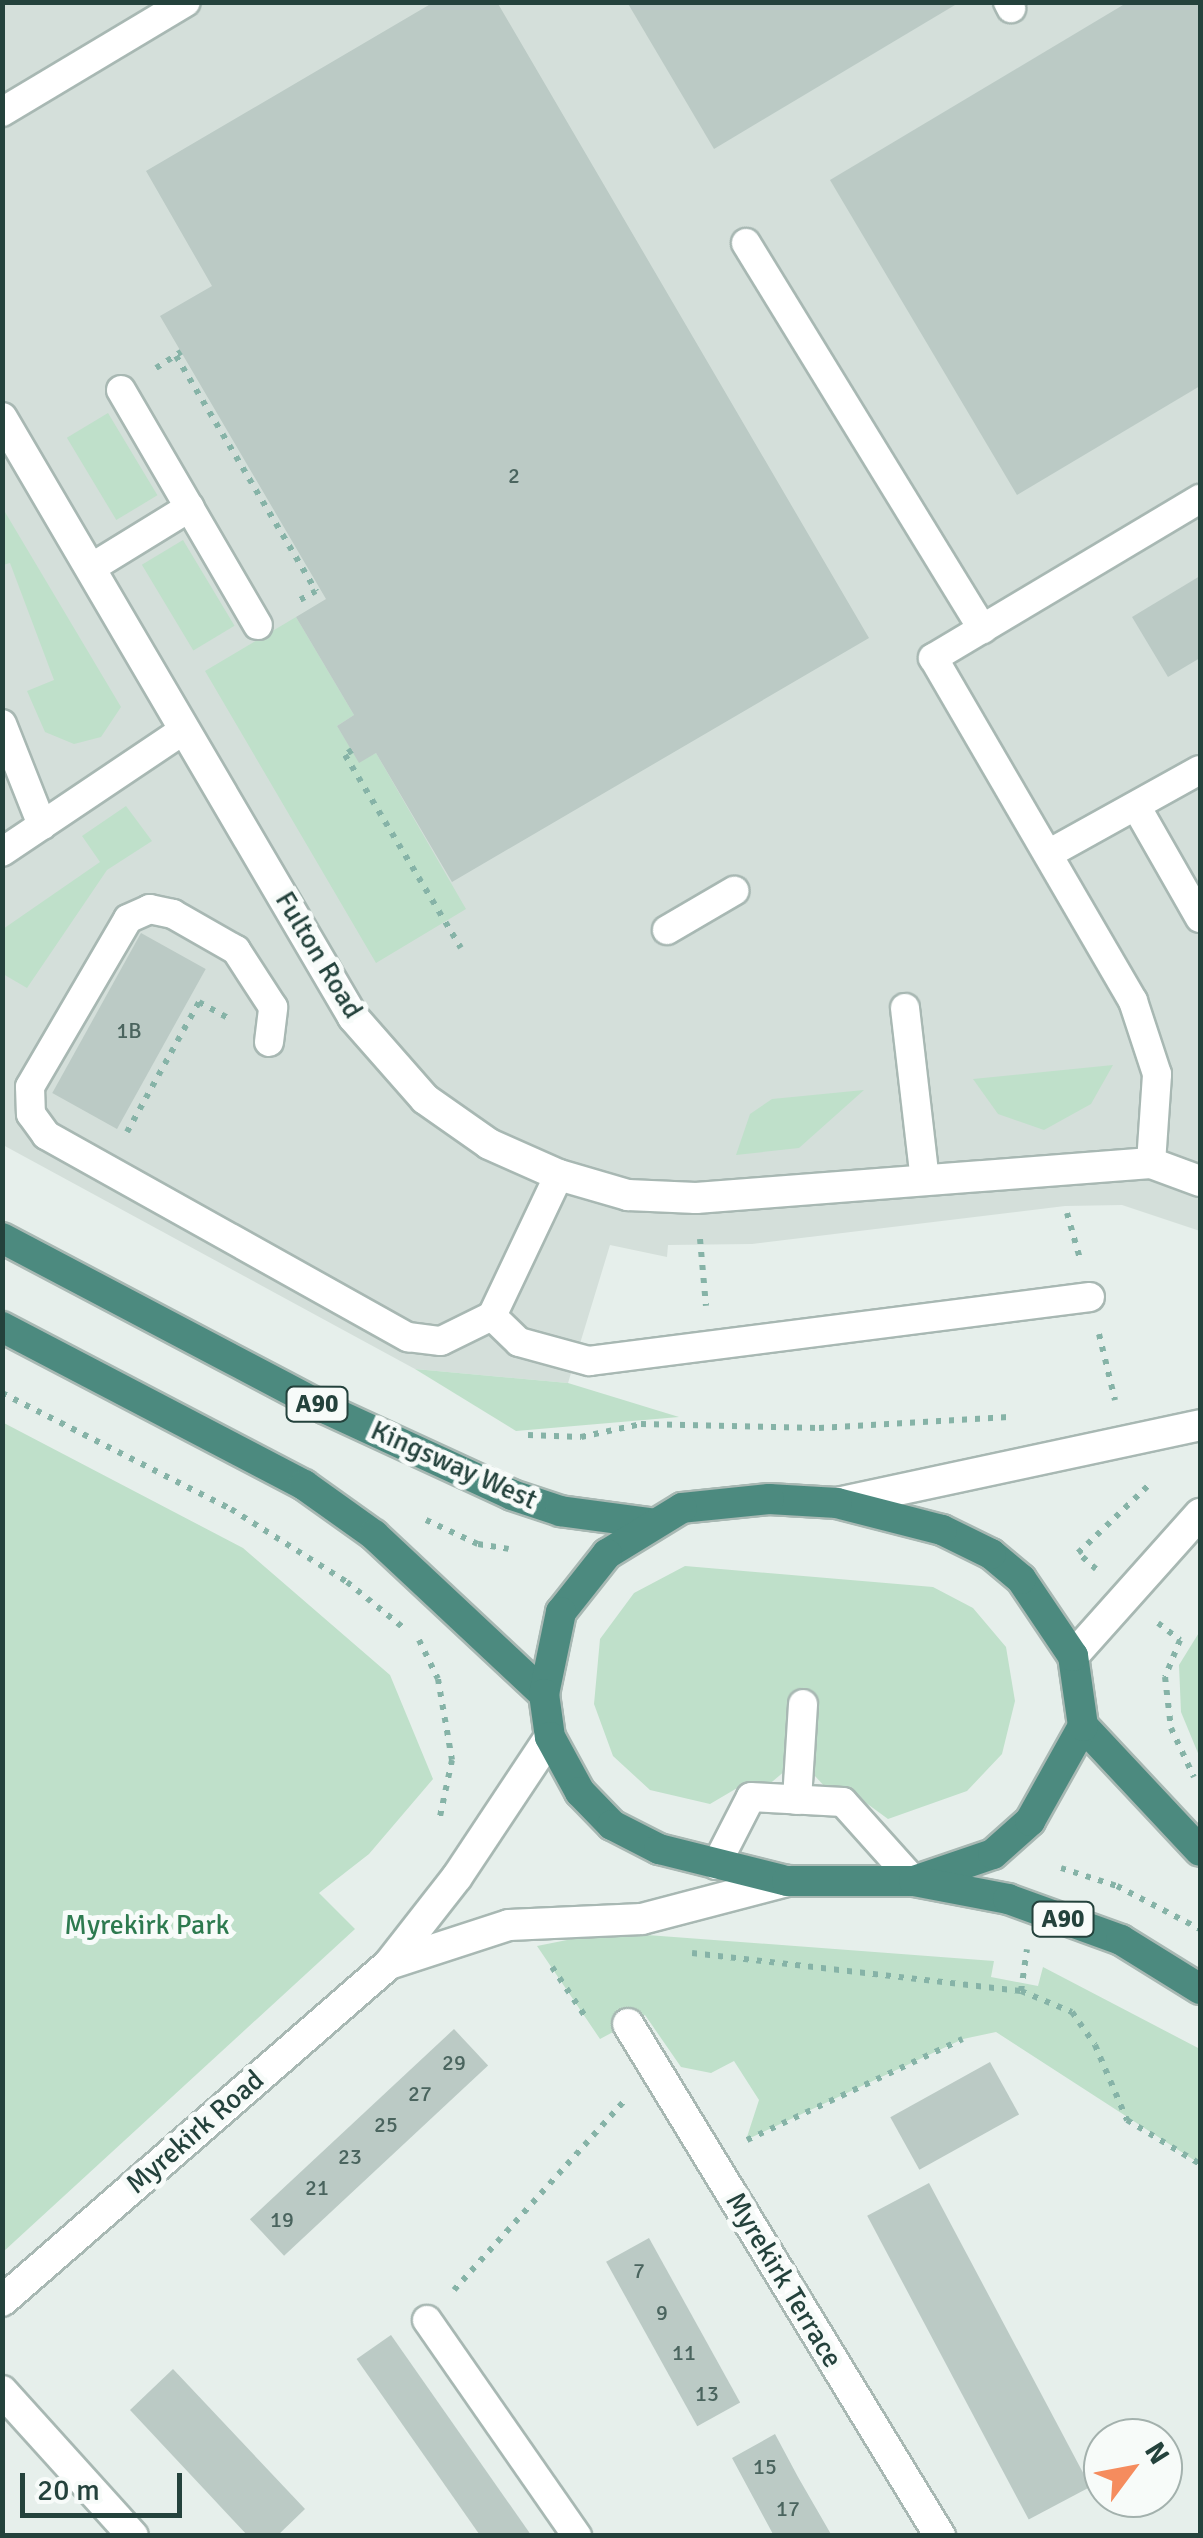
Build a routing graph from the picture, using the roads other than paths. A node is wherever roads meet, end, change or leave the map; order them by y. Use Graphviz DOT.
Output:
graph roads {
  1 [pos="186,2"];
  2 [pos="150,12"];
  3 [pos="2,112"];
  4 [pos="746,243"];
  5 [pos="121,390"];
  6 [pos="2,418"];
  7 [pos="1200,500"];
  8 [pos="190,508"];
  9 [pos="91,568"];
  10 [pos="258,624"];
  11 [pos="983,628"];
  12 [pos="2,724"];
  13 [pos="186,729"];
  14 [pos="1200,770"];
  15 [pos="1136,806"];
  16 [pos="42,825"];
  17 [pos="2,852"];
  18 [pos="1050,853"];
  19 [pos="734,890"];
  20 [pos="1200,918"];
  21 [pos="666,930"];
  22 [pos="905,1008"];
  23 [pos="269,1042"];
  24 [pos="1151,1163"];
  25 [pos="559,1175"];
  26 [pos="925,1180"];
  27 [pos="1200,1181"];
  28 [pos="2,1238"];
  29 [pos="1090,1297"];
  30 [pos="492,1316"];
  31 [pos="2,1328"];
  32 [pos="1200,1426"];
  33 [pos="837,1503"];
  34 [pos="1200,1514"];
  35 [pos="650,1523"];
  36 [pos="1073,1656"];
  37 [pos="544,1694"];
  38 [pos="803,1704"];
  39 [pos="1083,1726"];
  40 [pos="550,1737"];
  41 [pos="797,1800"];
  42 [pos="1200,1850"];
  43 [pos="716,1865"];
  44 [pos="787,1881"];
  45 [pos="914,1881"];
  46 [pos="389,1964"];
  47 [pos="1200,1989"];
  48 [pos="628,2024"];
  49 [pos="2,2301"];
  50 [pos="427,2320"];
  51 [pos="2,2391"];
  52 [pos="133,2536"];
  53 [pos="578,2536"];
  54 [pos="940,2536"];
  1 -- 2 [label="lane"];
  2 -- 3 [label="lane"];
  4 -- 11 [label="lane"];
  5 -- 8 [label="lane"];
  6 -- 9 [label="street, Fulton Road"];
  7 -- 11 [label="lane"];
  8 -- 9 [label="lane"];
  8 -- 10 [label="lane"];
  9 -- 13 [label="street, Fulton Road"];
  11 -- 18 [label="lane"];
  12 -- 16 [label="lane"];
  13 -- 16 [label="lane"];
  13 -- 25 [label="street, Fulton Road"];
  14 -- 15 [label="lane"];
  15 -- 18 [label="lane"];
  15 -- 20 [label="lane"];
  16 -- 17 [label="lane"];
  18 -- 24 [label="lane"];
  19 -- 21 [label="lane"];
  22 -- 26 [label="lane"];
  23 -- 30 [label="lane"];
  24 -- 26 [label="street, Fulton Road"];
  24 -- 27 [label="street, Fulton Road"];
  25 -- 26 [label="street, Fulton Road"];
  25 -- 30 [label="lane"];
  28 -- 35 [label="highway, Kingsway West / A90"];
  29 -- 30 [label="lane"];
  31 -- 37 [label="highway"];
  32 -- 33 [label="street"];
  33 -- 35 [label="highway, Kingsway West / A90"];
  33 -- 36 [label="highway, Kingsway West / A90"];
  34 -- 36 [label="street"];
  35 -- 37 [label="highway, Kingsway West / A90"];
  36 -- 39 [label="highway, Kingsway West / A90"];
  37 -- 40 [label="highway, Kingsway West / A90"];
  38 -- 41 [label="lane"];
  39 -- 42 [label="highway"];
  39 -- 45 [label="highway, Kingsway West / A90"];
  40 -- 43 [label="highway, Kingsway West / A90"];
  40 -- 46 [label="street, Myrekirk Road"];
  41 -- 43 [label="lane"];
  41 -- 45 [label="lane"];
  43 -- 44 [label="highway, Kingsway West / A90"];
  44 -- 45 [label="highway, Kingsway West / A90"];
  44 -- 46 [label="street, Myrekirk Road"];
  45 -- 47 [label="highway, Kingsway West / A90"];
  46 -- 49 [label="street, Myrekirk Road"];
  48 -- 54 [label="street, Myrekirk Terrace"];
  50 -- 53 [label="lane"];
  51 -- 52 [label="street"];
}
